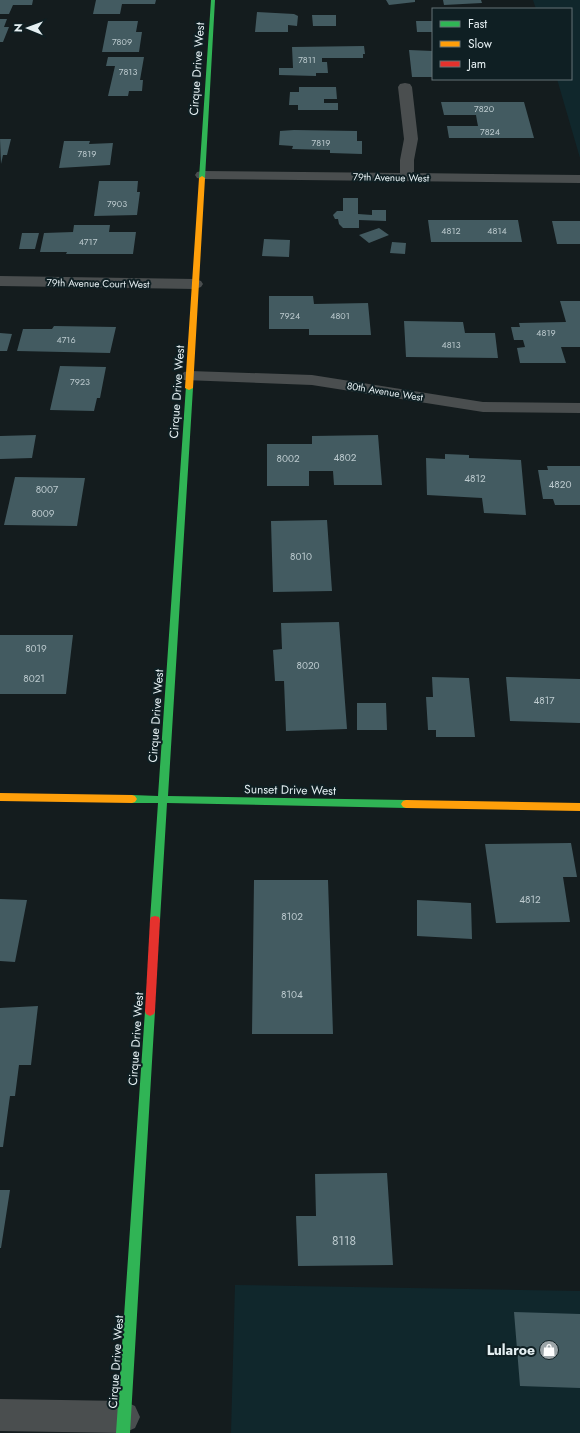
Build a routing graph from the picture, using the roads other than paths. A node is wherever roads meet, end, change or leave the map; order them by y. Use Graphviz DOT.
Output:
graph roads {
  1 [pos="213,0"];
  2 [pos="405,87"];
  3 [pos="202,174"];
  4 [pos="407,177"];
  5 [pos="580,179"];
  6 [pos="0,281"];
  7 [pos="196,284"];
  8 [pos="190,376"];
  9 [pos="580,408"];
  10 [pos="0,797"];
  11 [pos="162,799"];
  12 [pos="580,807"];
  13 [pos="0,1414"];
  14 [pos="124,1425"];
  1 -- 3 [label="street, Cirque Drive West"];
  2 -- 4 [label="street"];
  3 -- 4 [label="street, 79th Avenue West"];
  3 -- 7 [label="street, Cirque Drive West"];
  4 -- 5 [label="street, 79th Avenue West"];
  6 -- 7 [label="street, 79th Avenue Court West"];
  7 -- 8 [label="street, Cirque Drive West"];
  8 -- 9 [label="street, 80th Avenue West"];
  8 -- 11 [label="street, Cirque Drive West"];
  10 -- 11 [label="street, Sunset Drive West"];
  11 -- 12 [label="street, Sunset Drive West"];
  11 -- 14 [label="street, Cirque Drive West"];
  13 -- 14 [label="street"];
}
